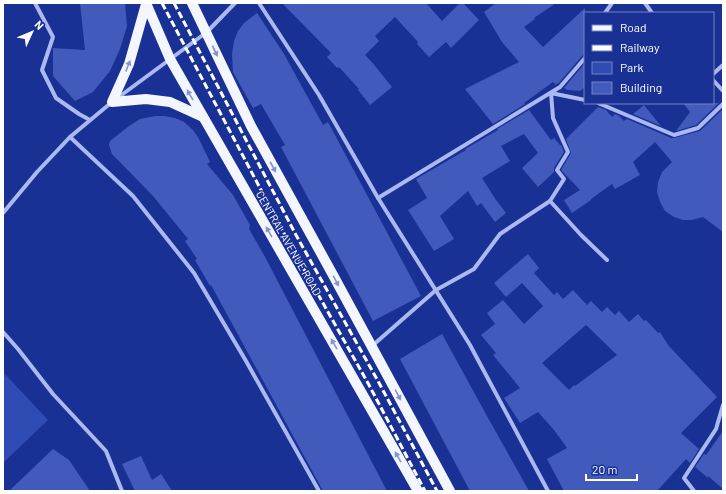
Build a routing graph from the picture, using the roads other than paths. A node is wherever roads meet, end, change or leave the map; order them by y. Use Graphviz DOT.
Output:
graph roads {
  1 [pos="35,3"];
  2 [pos="146,3"];
  3 [pos="192,3"];
  4 [pos="235,3"];
  5 [pos="259,3"];
  6 [pos="612,3"];
  7 [pos="645,3"];
  8 [pos="607,12"];
  9 [pos="651,12"];
  10 [pos="207,32"];
  11 [pos="584,59"];
  12 [pos="170,60"];
  13 [pos="723,66"];
  14 [pos="714,73"];
  15 [pos="714,81"];
  16 [pos="723,91"];
  17 [pos="551,93"];
  18 [pos="584,100"];
  19 [pos="112,102"];
  20 [pos="600,104"];
  21 [pos="723,104"];
  22 [pos="203,117"];
  23 [pos="90,120"];
  24 [pos="70,137"];
  25 [pos="378,198"];
  26 [pos="550,201"];
  27 [pos="3,213"];
  28 [pos="607,260"];
  29 [pos="436,290"];
  30 [pos="3,332"];
  31 [pos="372,346"];
  32 [pos="723,405"];
  33 [pos="122,491"];
  34 [pos="319,491"];
  35 [pos="418,491"];
  36 [pos="450,491"];
  37 [pos="548,491"];
  38 [pos="694,491"];
  1 -- 23 [label="street"];
  2 -- 12 [label="main road, CENTRAL AVENUE ROAD"];
  19 -- 2 [label="main road, one-way"];
  3 -- 10 [label="main road, CENTRAL AVENUE ROAD"];
  4 -- 10 [label="street"];
  5 -- 25 [label="street"];
  6 -- 8 [label="street"];
  7 -- 9 [label="street"];
  10 -- 12 [label="street"];
  10 -- 31 [label="main road, CENTRAL AVENUE ROAD, one-way"];
  11 -- 17 [label="street"];
  12 -- 19 [label="street"];
  22 -- 12 [label="main road, CENTRAL AVENUE ROAD, one-way"];
  13 -- 14 [label="street"];
  15 -- 16 [label="street"];
  17 -- 18 [label="street"];
  17 -- 25 [label="street"];
  17 -- 26 [label="street"];
  19 -- 22 [label="main road"];
  19 -- 23 [label="street"];
  20 -- 21 [label="street"];
  35 -- 22 [label="main road, CENTRAL AVENUE ROAD, one-way"];
  23 -- 24 [label="street"];
  24 -- 27 [label="street"];
  24 -- 34 [label="street"];
  25 -- 29 [label="street"];
  26 -- 28 [label="street"];
  26 -- 29 [label="street"];
  29 -- 31 [label="street"];
  29 -- 37 [label="street"];
  30 -- 33 [label="street"];
  31 -- 36 [label="main road, CENTRAL AVENUE ROAD, one-way"];
  32 -- 38 [label="street"];
}
